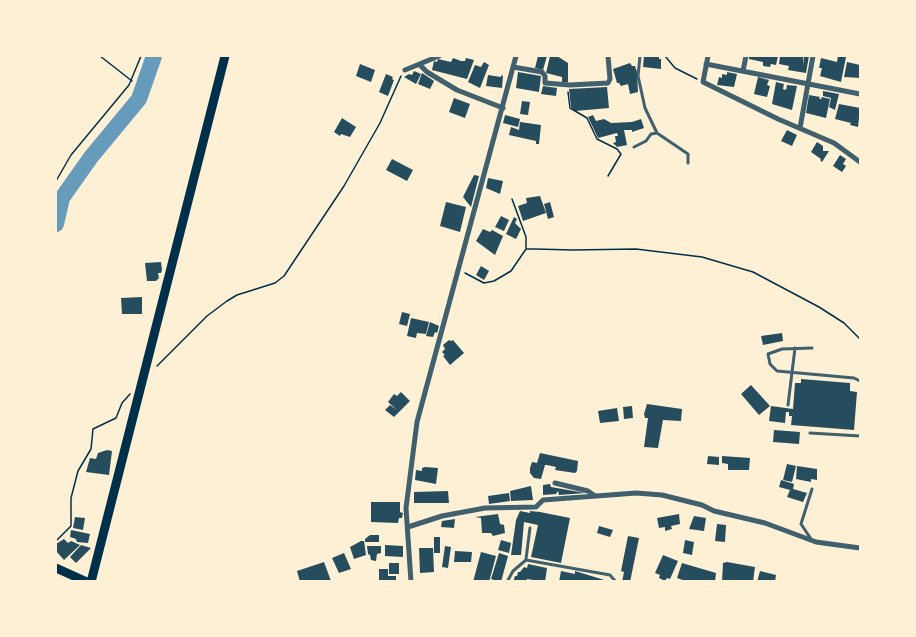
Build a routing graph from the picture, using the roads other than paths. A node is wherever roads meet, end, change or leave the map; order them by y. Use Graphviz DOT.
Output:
graph roads {
  1 [pos="225,56"];
  2 [pos="439,56"];
  3 [pos="516,56"];
  4 [pos="608,56"];
  5 [pos="640,56"];
  6 [pos="708,56"];
  7 [pos="746,56"];
  8 [pos="813,56"];
  9 [pos="420,64"];
  10 [pos="706,64"];
  11 [pos="513,67"];
  12 [pos="405,70"];
  13 [pos="743,71"];
  14 [pos="808,84"];
  15 [pos="861,94"];
  16 [pos="502,108"];
  17 [pos="800,128"];
  18 [pos="657,133"];
  19 [pos="634,147"];
  20 [pos="861,162"];
  21 [pos="688,163"];
  22 [pos="795,348"];
  23 [pos="812,348"];
  24 [pos="792,372"];
  25 [pos="861,381"];
  26 [pos="788,405"];
  27 [pos="810,433"];
  28 [pos="861,436"];
  29 [pos="555,483"];
  30 [pos="812,489"];
  31 [pos="595,496"];
  32 [pos="408,527"];
  33 [pos="530,528"];
  34 [pos="812,541"];
  35 [pos="861,549"];
  36 [pos="526,560"];
  37 [pos="56,568"];
  38 [pos="89,582"];
  39 [pos="411,582"];
  40 [pos="507,582"];
  41 [pos="616,582"];
  1 -- 38 [label="main road"];
  2 -- 9 [label="street"];
  3 -- 11 [label="street"];
  4 -- 11 [label="street"];
  5 -- 18 [label="lane"];
  6 -- 10 [label="street"];
  7 -- 13 [label="street"];
  8 -- 14 [label="street"];
  9 -- 12 [label="street"];
  9 -- 16 [label="street"];
  10 -- 13 [label="street"];
  10 -- 17 [label="street"];
  11 -- 16 [label="street"];
  13 -- 14 [label="street"];
  14 -- 15 [label="street"];
  14 -- 17 [label="street"];
  16 -- 32 [label="street"];
  17 -- 20 [label="street"];
  18 -- 19 [label="lane"];
  18 -- 21 [label="lane"];
  22 -- 23 [label="lane"];
  22 -- 24 [label="lane"];
  22 -- 24 [label="lane"];
  24 -- 25 [label="lane"];
  24 -- 26 [label="lane"];
  27 -- 28 [label="lane"];
  29 -- 31 [label="street"];
  30 -- 34 [label="lane"];
  31 -- 32 [label="street"];
  31 -- 34 [label="street"];
  32 -- 39 [label="street"];
  33 -- 36 [label="lane"];
  34 -- 35 [label="street"];
  36 -- 40 [label="lane"];
  36 -- 41 [label="lane"];
  37 -- 38 [label="main road"];
}
